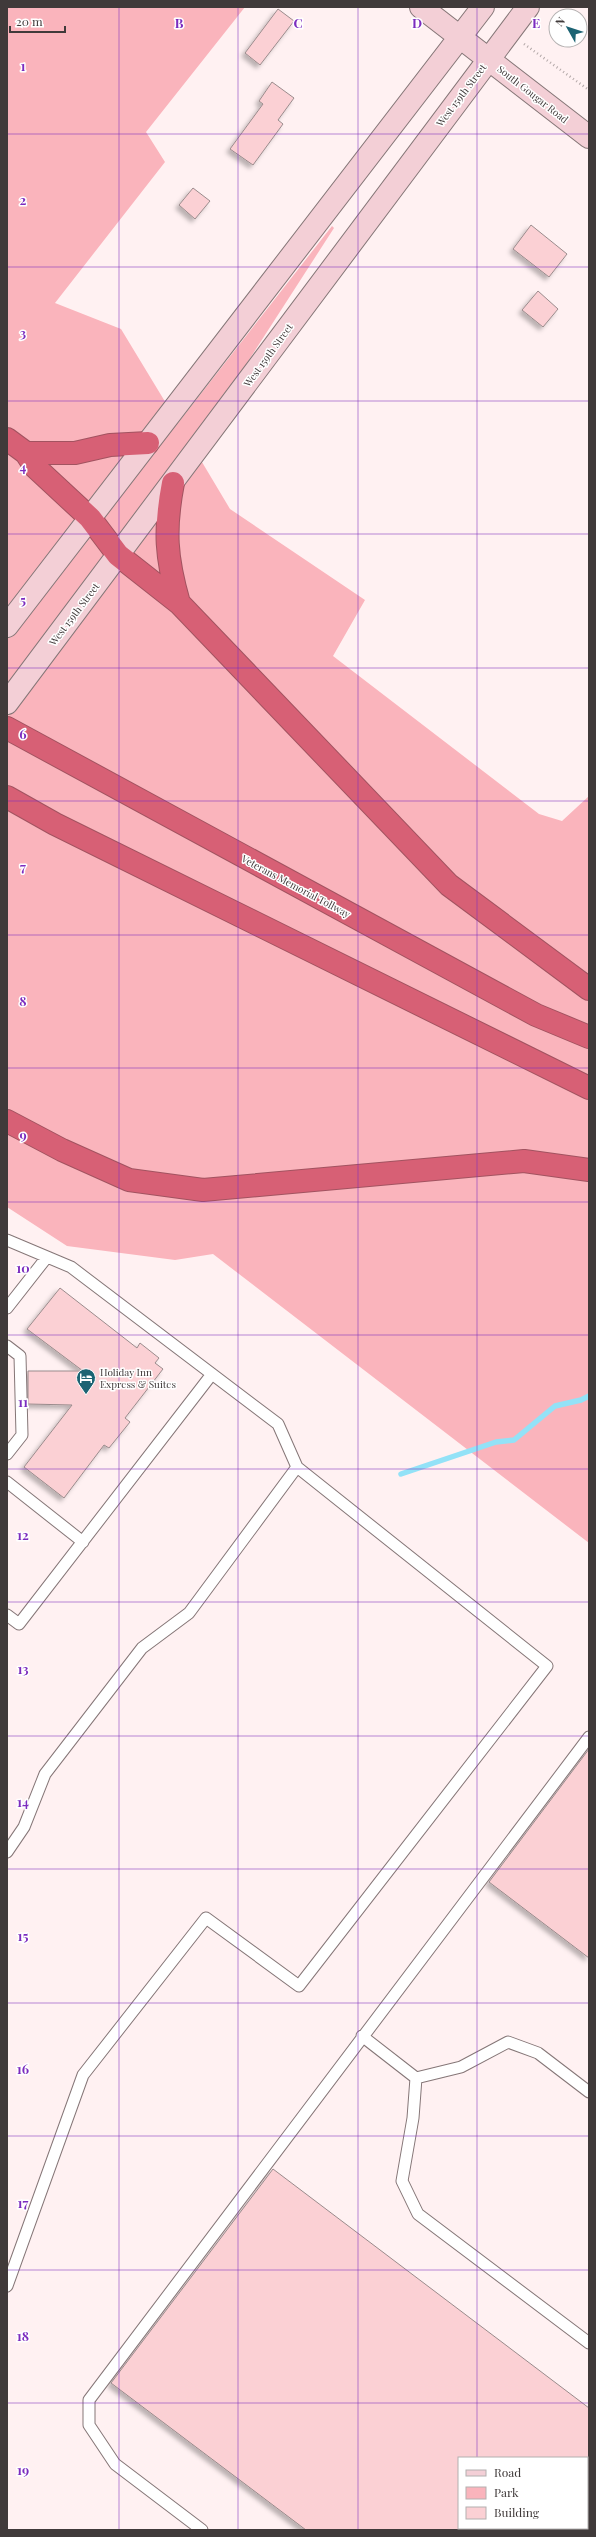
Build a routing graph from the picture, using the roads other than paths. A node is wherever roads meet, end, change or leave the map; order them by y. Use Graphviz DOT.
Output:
graph roads {
  1 [pos="421,7"];
  2 [pos="483,7"];
  3 [pos="528,7"];
  4 [pos="461,37"];
  5 [pos="488,59"];
  6 [pos="589,137"];
  7 [pos="7,439"];
  8 [pos="148,442"];
  9 [pos="26,453"];
  10 [pos="173,483"];
  11 [pos="90,518"];
  12 [pos="118,555"];
  13 [pos="179,603"];
  14 [pos="7,626"];
  15 [pos="7,703"];
  16 [pos="7,728"];
  17 [pos="7,797"];
  18 [pos="589,989"];
  19 [pos="589,1037"];
  20 [pos="589,1088"];
  21 [pos="7,1121"];
  22 [pos="589,1170"];
  23 [pos="7,1240"];
  24 [pos="47,1258"];
  25 [pos="7,1308"];
  26 [pos="7,1346"];
  27 [pos="212,1374"];
  28 [pos="7,1454"];
  29 [pos="297,1467"];
  30 [pos="7,1482"];
  31 [pos="83,1542"];
  32 [pos="7,1615"];
  33 [pos="589,1737"];
  34 [pos="7,1852"];
  35 [pos="362,2036"];
  36 [pos="416,2078"];
  37 [pos="589,2092"];
  38 [pos="7,2286"];
  39 [pos="589,2343"];
  40 [pos="202,2530"];
  1 -- 4 [label="main road, South Gougar Road"];
  2 -- 4 [label="main road"];
  3 -- 5 [label="main road, West 159th Street"];
  4 -- 5 [label="main road, South Gougar Road"];
  4 -- 8 [label="main road"];
  5 -- 6 [label="main road, South Gougar Road"];
  5 -- 10 [label="main road, West 159th Street"];
  7 -- 9 [label="highway"];
  8 -- 9 [label="highway"];
  8 -- 11 [label="main road"];
  9 -- 11 [label="highway"];
  10 -- 12 [label="main road, West 159th Street"];
  10 -- 13 [label="highway"];
  11 -- 12 [label="highway"];
  11 -- 14 [label="main road"];
  12 -- 13 [label="highway"];
  12 -- 15 [label="main road, West 159th Street"];
  13 -- 18 [label="highway"];
  16 -- 19 [label="highway, Veterans Memorial Tollway"];
  17 -- 20 [label="highway"];
  21 -- 22 [label="highway"];
  23 -- 24 [label="lane"];
  24 -- 25 [label="lane"];
  24 -- 27 [label="lane"];
  26 -- 28 [label="lane"];
  27 -- 29 [label="lane"];
  27 -- 31 [label="lane"];
  29 -- 34 [label="lane"];
  29 -- 38 [label="lane"];
  30 -- 31 [label="lane"];
  31 -- 32 [label="lane"];
  33 -- 35 [label="lane"];
  35 -- 36 [label="lane"];
  35 -- 40 [label="lane"];
  36 -- 37 [label="lane"];
  36 -- 39 [label="lane"];
}
